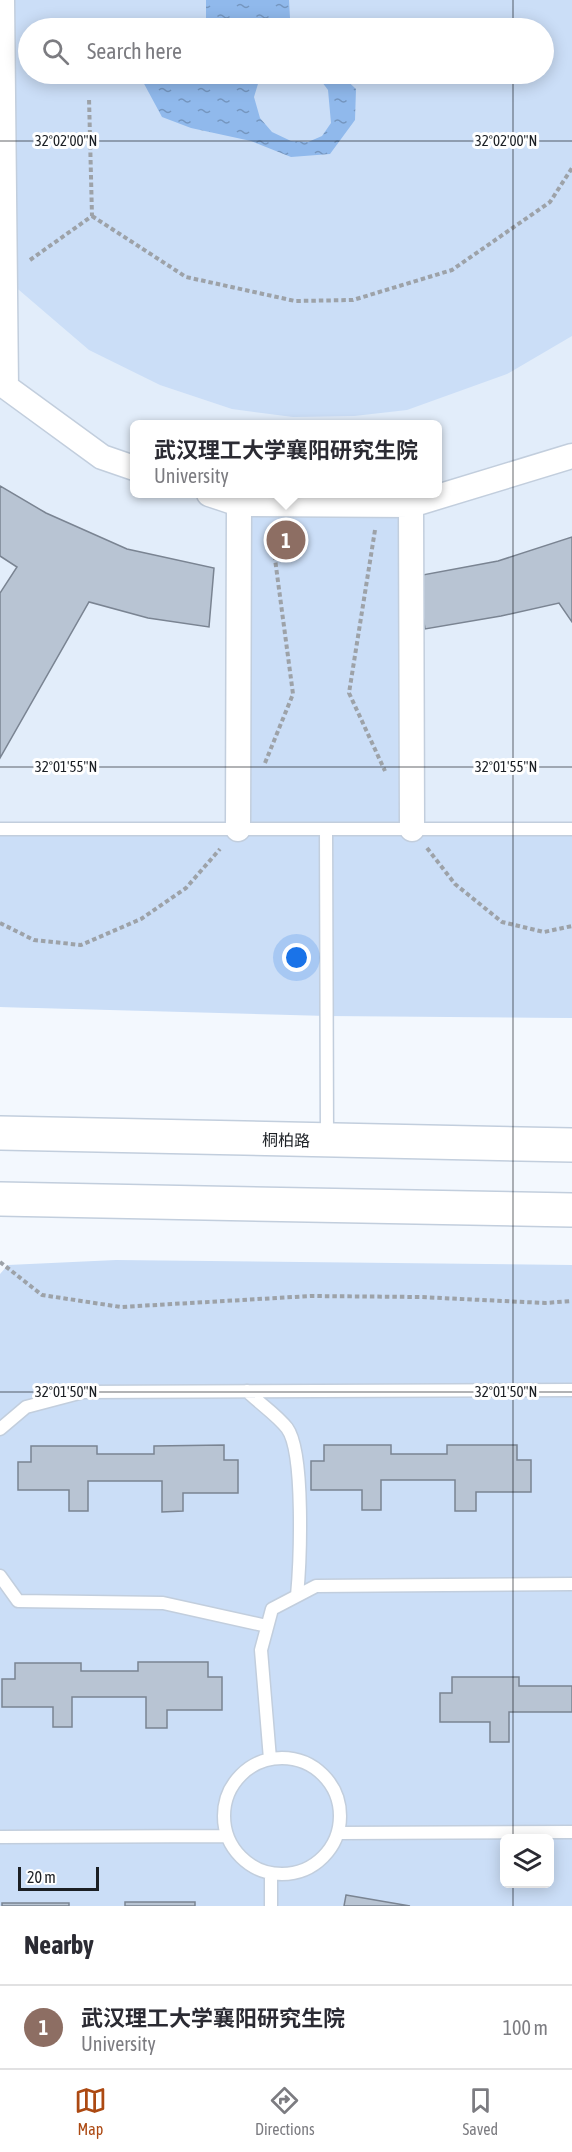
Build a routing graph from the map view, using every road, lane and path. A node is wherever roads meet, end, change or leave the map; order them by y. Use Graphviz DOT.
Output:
graph roads {
  1 [pos="2,0"];
  2 [pos="89,98"];
  3 [pos="572,168"];
  4 [pos="92,216"];
  5 [pos="5,278"];
  6 [pos="572,456"];
  7 [pos="130,466"];
  8 [pos="442,496"];
  9 [pos="221,498"];
  10 [pos="434,498"];
  11 [pos="239,504"];
  12 [pos="267,504"];
  13 [pos="378,505"];
  14 [pos="411,505"];
  15 [pos="263,767"];
  16 [pos="388,777"];
  17 [pos="326,829"];
  18 [pos="412,829"];
  19 [pos="572,829"];
  20 [pos="0,830"];
  21 [pos="238,830"];
  22 [pos="0,923"];
  23 [pos="572,926"];
  24 [pos="0,1133"];
  25 [pos="327,1141"];
  26 [pos="572,1145"];
  27 [pos="0,1199"];
  28 [pos="572,1210"];
  29 [pos="0,1262"];
  30 [pos="572,1301"];
  31 [pos="572,1390"];
  32 [pos="247,1391"];
  33 [pos="0,1429"];
  34 [pos="0,1576"];
  35 [pos="572,1584"];
  36 [pos="297,1596"];
  37 [pos="267,1626"];
  38 [pos="270,1759"];
  39 [pos="572,1832"];
  40 [pos="338,1833"];
  41 [pos="227,1836"];
  42 [pos="0,1837"];
  43 [pos="271,1874"];
  44 [pos="271,1906"];
  1 -- 5 [label="street"];
  2 -- 4 [label="path"];
  3 -- 4 [label="path"];
  4 -- 5 [label="path"];
  5 -- 7 [label="street"];
  6 -- 8 [label="street"];
  9 -- 11 [label="street"];
  10 -- 14 [label="street"];
  11 -- 12 [label="street"];
  11 -- 21 [label="street"];
  12 -- 13 [label="street"];
  12 -- 15 [label="path"];
  13 -- 14 [label="street"];
  13 -- 16 [label="path"];
  14 -- 18 [label="street"];
  17 -- 18 [label="lane"];
  17 -- 21 [label="lane"];
  17 -- 25 [label="lane"];
  18 -- 19 [label="lane"];
  18 -- 23 [label="path"];
  20 -- 21 [label="lane"];
  21 -- 22 [label="path"];
  24 -- 25 [label="main road, 桐柏路"];
  25 -- 26 [label="main road, 桐柏路"];
  27 -- 28 [label="main road"];
  29 -- 30 [label="path"];
  31 -- 32 [label="lane"];
  32 -- 33 [label="lane"];
  32 -- 36 [label="lane"];
  34 -- 37 [label="lane"];
  35 -- 36 [label="lane"];
  36 -- 37 [label="lane"];
  37 -- 38 [label="lane"];
  38 -- 40 [label="lane"];
  38 -- 41 [label="lane"];
  39 -- 40 [label="lane"];
  40 -- 43 [label="lane"];
  41 -- 42 [label="lane"];
  41 -- 43 [label="lane"];
  43 -- 44 [label="lane"];
}
